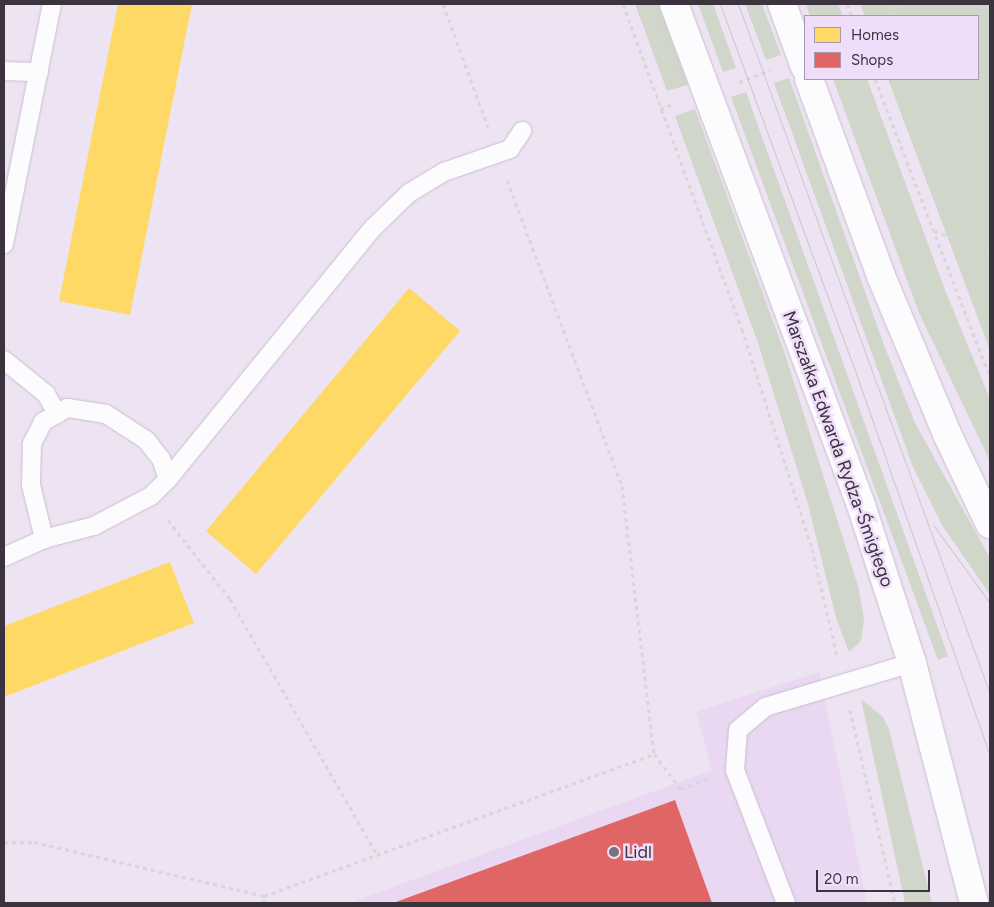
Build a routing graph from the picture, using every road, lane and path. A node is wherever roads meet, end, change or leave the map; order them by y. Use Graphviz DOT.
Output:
graph roads {
  1 [pos="52,4"];
  2 [pos="443,4"];
  3 [pos="623,4"];
  4 [pos="674,4"];
  5 [pos="782,4"];
  6 [pos="898,4"];
  7 [pos="891,15"];
  8 [pos="804,64"];
  9 [pos="4,71"];
  10 [pos="39,72"];
  11 [pos="809,80"];
  12 [pos="875,80"];
  13 [pos="522,131"];
  14 [pos="497,154"];
  15 [pos="933,231"];
  16 [pos="4,244"];
  17 [pos="990,250"];
  18 [pos="4,360"];
  19 [pos="990,377"];
  20 [pos="57,414"];
  21 [pos="168,479"];
  22 [pos="151,496"];
  23 [pos="990,524"];
  24 [pos="44,540"];
  25 [pos="4,557"];
  26 [pos="912,663"];
  27 [pos="843,682"];
  28 [pos="654,754"];
  29 [pos="735,770"];
  30 [pos="4,842"];
  31 [pos="378,856"];
  32 [pos="264,896"];
  33 [pos="264,903"];
  34 [pos="786,903"];
  35 [pos="895,903"];
  36 [pos="974,903"];
  1 -- 10 [label="lane"];
  2 -- 14 [label="path"];
  3 -- 27 [label="path"];
  4 -- 26 [label="street, Marszałka Edwarda Rydza-Śmigłego"];
  5 -- 8 [label="street"];
  6 -- 7 [label="path"];
  9 -- 10 [label="lane"];
  10 -- 16 [label="lane"];
  11 -- 23 [label="street"];
  12 -- 15 [label="path"];
  13 -- 14 [label="lane"];
  14 -- 21 [label="lane"];
  14 -- 28 [label="path"];
  15 -- 17 [label="path"];
  15 -- 19 [label="path"];
  18 -- 20 [label="lane"];
  20 -- 21 [label="lane"];
  20 -- 24 [label="lane"];
  21 -- 22 [label="lane"];
  22 -- 24 [label="lane"];
  22 -- 31 [label="path"];
  24 -- 25 [label="lane"];
  26 -- 27 [label="lane"];
  26 -- 36 [label="street, Marszałka Edwarda Rydza-Śmigłego"];
  27 -- 29 [label="lane"];
  27 -- 35 [label="path"];
  28 -- 29 [label="path"];
  28 -- 31 [label="path"];
  29 -- 34 [label="lane"];
  30 -- 32 [label="path"];
  31 -- 32 [label="path"];
  32 -- 33 [label="path"];
}
